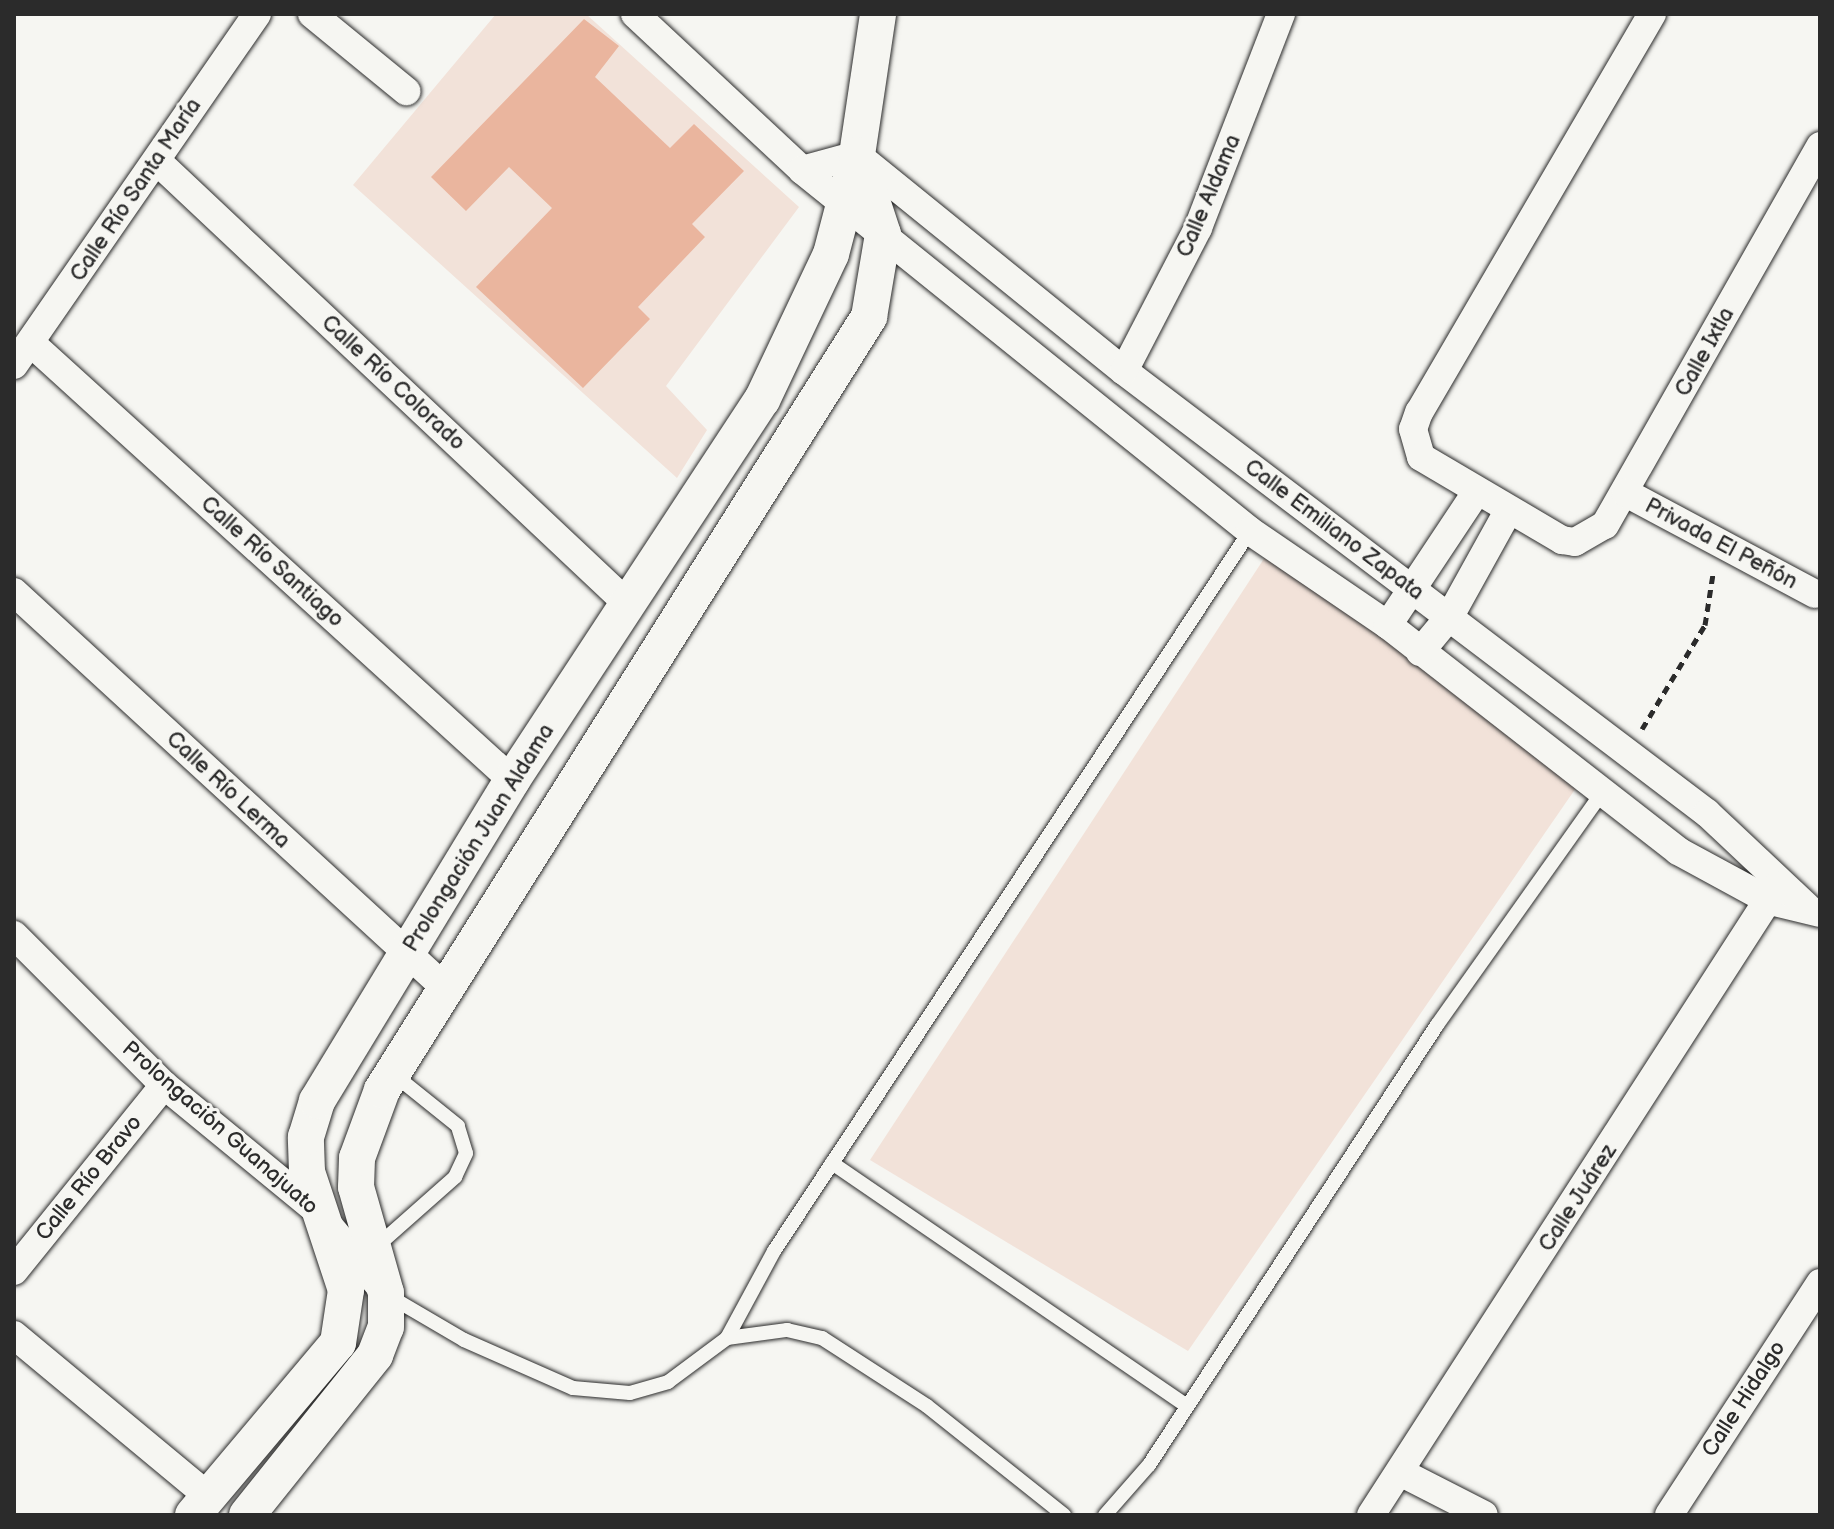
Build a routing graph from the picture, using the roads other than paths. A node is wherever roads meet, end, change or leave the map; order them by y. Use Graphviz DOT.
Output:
graph roads {
  1 [pos="257,14"];
  2 [pos="312,14"];
  3 [pos="635,14"];
  4 [pos="878,14"];
  5 [pos="1281,14"];
  6 [pos="1652,14"];
  7 [pos="406,91"];
  8 [pos="1820,146"];
  9 [pos="857,155"];
  10 [pos="157,161"];
  11 [pos="802,170"];
  12 [pos="844,201"];
  13 [pos="883,234"];
  14 [pos="23,354"];
  15 [pos="1124,371"];
  16 [pos="1626,493"];
  17 [pos="1475,494"];
  18 [pos="1507,513"];
  19 [pos="1250,531"];
  20 [pos="1412,591"];
  21 [pos="14,592"];
  22 [pos="1815,594"];
  23 [pos="630,606"];
  24 [pos="1450,616"];
  25 [pos="1388,625"];
  26 [pos="1420,652"];
  27 [pos="512,780"];
  28 [pos="1601,794"];
  29 [pos="1776,890"];
  30 [pos="1813,910"];
  31 [pos="14,935"];
  32 [pos="406,954"];
  33 [pos="443,986"];
  34 [pos="392,1073"];
  35 [pos="164,1085"];
  36 [pos="832,1163"];
  37 [pos="315,1209"];
  38 [pos="375,1248"];
  39 [pos="14,1271"];
  40 [pos="1820,1283"];
  41 [pos="386,1293"];
  42 [pos="14,1335"];
  43 [pos="727,1338"];
  44 [pos="1187,1406"];
  45 [pos="1400,1472"];
  46 [pos="201,1506"];
  47 [pos="247,1515"];
  48 [pos="1064,1515"];
  49 [pos="1105,1515"];
  50 [pos="1371,1515"];
  51 [pos="1484,1515"];
  52 [pos="1669,1515"];
  1 -- 10 [label="street, Calle Río Santa María"];
  2 -- 7 [label="street"];
  3 -- 11 [label="street, Calle Emiliano Zapata"];
  4 -- 9 [label="street, Prolongación Juan Aldama"];
  5 -- 15 [label="street, Calle Aldama"];
  6 -- 17 [label="street"];
  8 -- 16 [label="street, Calle Ixtla"];
  9 -- 11 [label="street"];
  9 -- 12 [label="street, Prolongación Juan Aldama"];
  9 -- 13 [label="street, Prolongación Juan Aldama"];
  9 -- 15 [label="street, Calle Emiliano Zapata"];
  10 -- 14 [label="street, Calle Río Santa María"];
  10 -- 23 [label="street, Calle Río Colorado"];
  11 -- 12 [label="street, Calle Emiliano Zapata"];
  12 -- 13 [label="street, Calle Emiliano Zapata"];
  12 -- 23 [label="street, Prolongación Juan Aldama"];
  13 -- 19 [label="street, Calle Emiliano Zapata"];
  13 -- 33 [label="street, Prolongación Juan Aldama"];
  14 -- 27 [label="street, Calle Río Santiago"];
  15 -- 20 [label="street, Calle Emiliano Zapata"];
  16 -- 18 [label="street, Calle Ixtla"];
  16 -- 22 [label="street, Privada El Peñón"];
  17 -- 18 [label="street"];
  17 -- 20 [label="street"];
  18 -- 24 [label="street"];
  19 -- 25 [label="street, Calle Emiliano Zapata"];
  19 -- 36 [label="lane"];
  20 -- 24 [label="street, Calle Emiliano Zapata"];
  20 -- 25 [label="street"];
  21 -- 32 [label="street, Calle Río Lerma"];
  23 -- 27 [label="street, Prolongación Juan Aldama"];
  24 -- 26 [label="street"];
  24 -- 29 [label="street, Calle Emiliano Zapata"];
  25 -- 26 [label="street, Calle Emiliano Zapata"];
  26 -- 28 [label="street, Calle Emiliano Zapata"];
  27 -- 32 [label="street, Prolongación Juan Aldama"];
  28 -- 29 [label="street, Calle Emiliano Zapata"];
  28 -- 44 [label="lane"];
  29 -- 30 [label="street, Calle Emiliano Zapata"];
  29 -- 45 [label="street, Calle Juárez"];
  31 -- 35 [label="street, Prolongación Guanajuato"];
  32 -- 33 [label="street, Calle Río Lerma"];
  32 -- 37 [label="street, Prolongación Juan Aldama"];
  33 -- 34 [label="street, Prolongación Juan Aldama"];
  34 -- 38 [label="street, Prolongación Juan Aldama"];
  34 -- 38 [label="lane"];
  35 -- 37 [label="street, Prolongación Guanajuato"];
  35 -- 39 [label="street, Calle Río Bravo"];
  36 -- 43 [label="lane"];
  36 -- 44 [label="lane"];
  37 -- 41 [label="street, Prolongación Guanajuato"];
  37 -- 46 [label="street, Prolongación Juan Aldama"];
  38 -- 41 [label="street, Prolongación Juan Aldama"];
  40 -- 52 [label="street, Calle Hidalgo"];
  41 -- 43 [label="lane"];
  41 -- 47 [label="street, Prolongación Juan Aldama"];
  42 -- 46 [label="street"];
  43 -- 48 [label="lane"];
  44 -- 49 [label="lane"];
  45 -- 50 [label="street, Calle Juárez"];
  45 -- 51 [label="street"];
}
